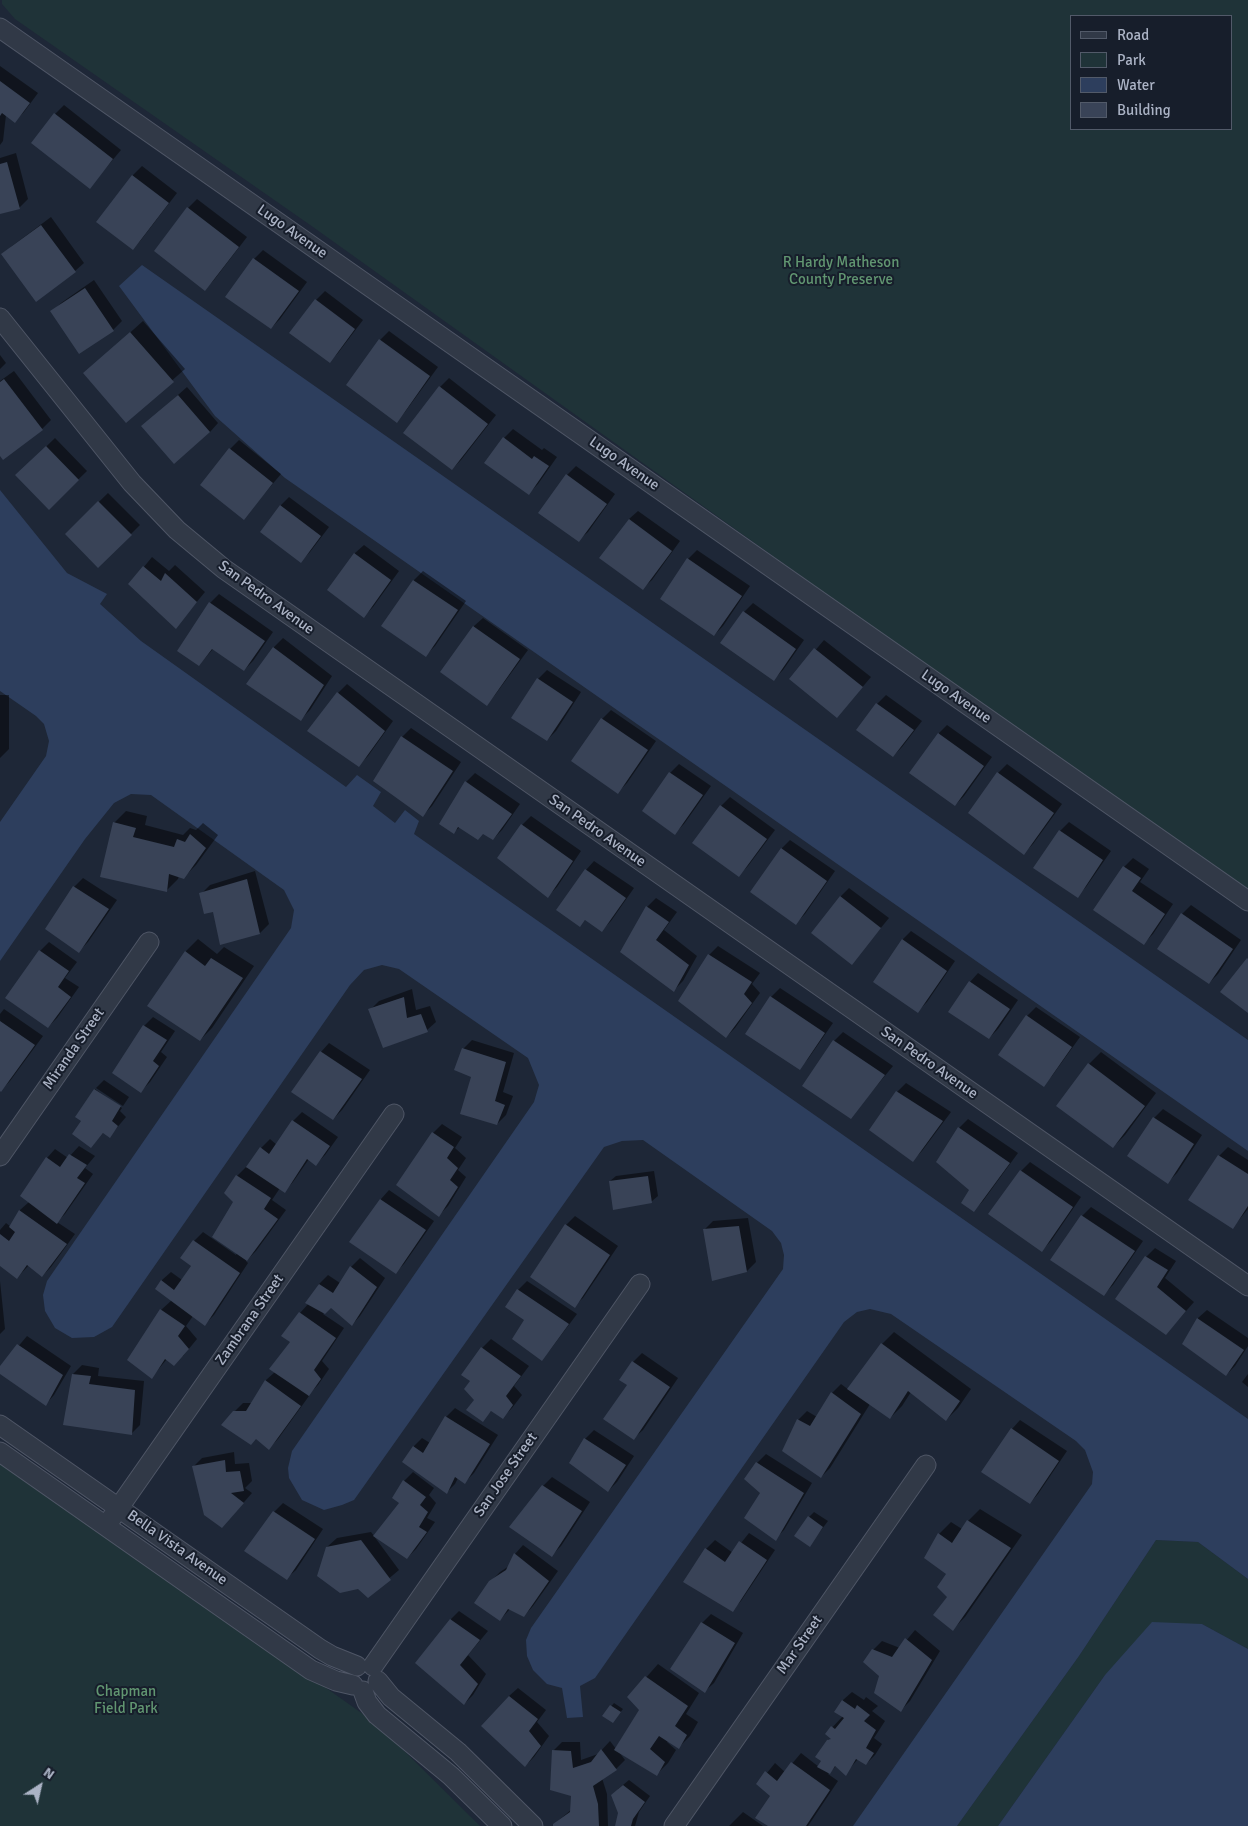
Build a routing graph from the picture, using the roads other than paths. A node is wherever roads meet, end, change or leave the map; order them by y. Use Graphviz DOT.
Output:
graph roads {
  1 [pos="0,28"];
  2 [pos="0,318"];
  3 [pos="1248,901"];
  4 [pos="148,942"];
  5 [pos="394,1114"];
  6 [pos="0,1156"];
  7 [pos="640,1284"];
  8 [pos="1248,1286"];
  9 [pos="0,1425"];
  10 [pos="0,1452"];
  11 [pos="926,1465"];
  12 [pos="119,1507"];
  13 [pos="106,1526"];
  14 [pos="365,1678"];
  15 [pos="502,1826"];
  16 [pos="533,1826"];
  17 [pos="674,1826"];
  1 -- 3 [label="street, Lugo Avenue"];
  2 -- 8 [label="street, San Pedro Avenue"];
  4 -- 6 [label="street, Miranda Street"];
  5 -- 12 [label="street, Zambrana Street"];
  7 -- 14 [label="street, San Jose Street"];
  9 -- 12 [label="street, Bella Vista Avenue"];
  10 -- 13 [label="street, Bella Vista Avenue"];
  11 -- 17 [label="street, Mar Street"];
  12 -- 13 [label="street, Zambrana Street"];
  12 -- 14 [label="street, Bella Vista Avenue"];
  13 -- 14 [label="street, Bella Vista Avenue"];
  14 -- 15 [label="street"];
  14 -- 16 [label="street, Bella Vista Avenue"];
}
